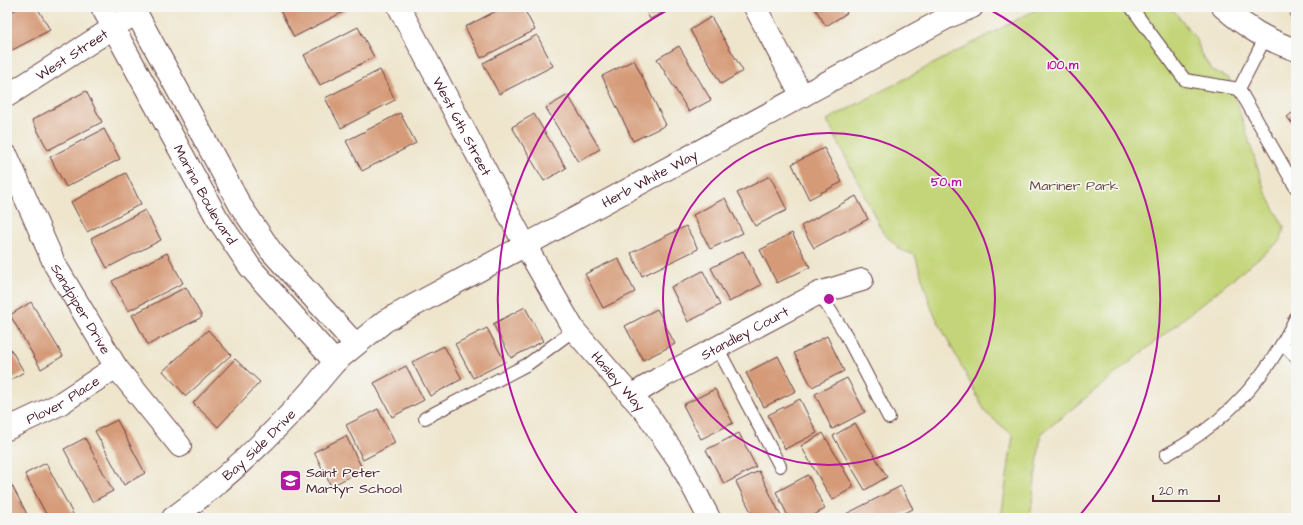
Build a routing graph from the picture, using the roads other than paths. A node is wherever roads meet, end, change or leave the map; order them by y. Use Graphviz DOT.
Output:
graph roads {
  1 [pos="102,7"];
  2 [pos="399,7"];
  3 [pos="755,7"];
  4 [pos="972,7"];
  5 [pos="1131,7"];
  6 [pos="1223,7"];
  7 [pos="135,10"];
  8 [pos="112,27"];
  9 [pos="1265,38"];
  10 [pos="1296,50"];
  11 [pos="1239,89"];
  12 [pos="7,96"];
  13 [pos="802,96"];
  14 [pos="7,156"];
  15 [pos="1296,188"];
  16 [pos="525,245"];
  17 [pos="862,280"];
  18 [pos="819,293"];
  19 [pos="1296,317"];
  20 [pos="574,330"];
  21 [pos="355,344"];
  22 [pos="1283,344"];
  23 [pos="717,348"];
  24 [pos="1296,358"];
  25 [pos="335,362"];
  26 [pos="116,367"];
  27 [pos="631,396"];
  28 [pos="425,418"];
  29 [pos="889,418"];
  30 [pos="7,429"];
  31 [pos="180,446"];
  32 [pos="1166,455"];
  33 [pos="780,466"];
  34 [pos="184,515"];
  35 [pos="709,518"];
  1 -- 8 [label="street, Marina Boulevard"];
  2 -- 16 [label="street, West 6th Street"];
  3 -- 13 [label="street"];
  4 -- 13 [label="street, Herb White Way"];
  5 -- 11 [label="lane"];
  6 -- 9 [label="street"];
  7 -- 8 [label="street, West Street"];
  7 -- 21 [label="street, Marina Boulevard"];
  8 -- 12 [label="street, West Street"];
  8 -- 25 [label="street, Marina Boulevard"];
  9 -- 10 [label="street"];
  9 -- 11 [label="lane"];
  11 -- 15 [label="lane"];
  13 -- 16 [label="street, Herb White Way"];
  14 -- 26 [label="street, Sandpiper Drive"];
  16 -- 20 [label="street, Hasley Way"];
  16 -- 21 [label="street, Herb White Way"];
  17 -- 18 [label="street, Standley Court"];
  18 -- 23 [label="street, Standley Court"];
  18 -- 29 [label="lane"];
  19 -- 22 [label="lane"];
  20 -- 27 [label="street, Hasley Way"];
  20 -- 28 [label="lane"];
  21 -- 25 [label="street, Herb White Way"];
  22 -- 24 [label="lane"];
  22 -- 32 [label="lane"];
  23 -- 27 [label="street, Standley Court"];
  23 -- 33 [label="lane"];
  25 -- 34 [label="street, Bay Side Drive"];
  26 -- 30 [label="street, Plover Place"];
  26 -- 31 [label="street, Sandpiper Drive"];
  27 -- 35 [label="street, Hasley Way"];
}
